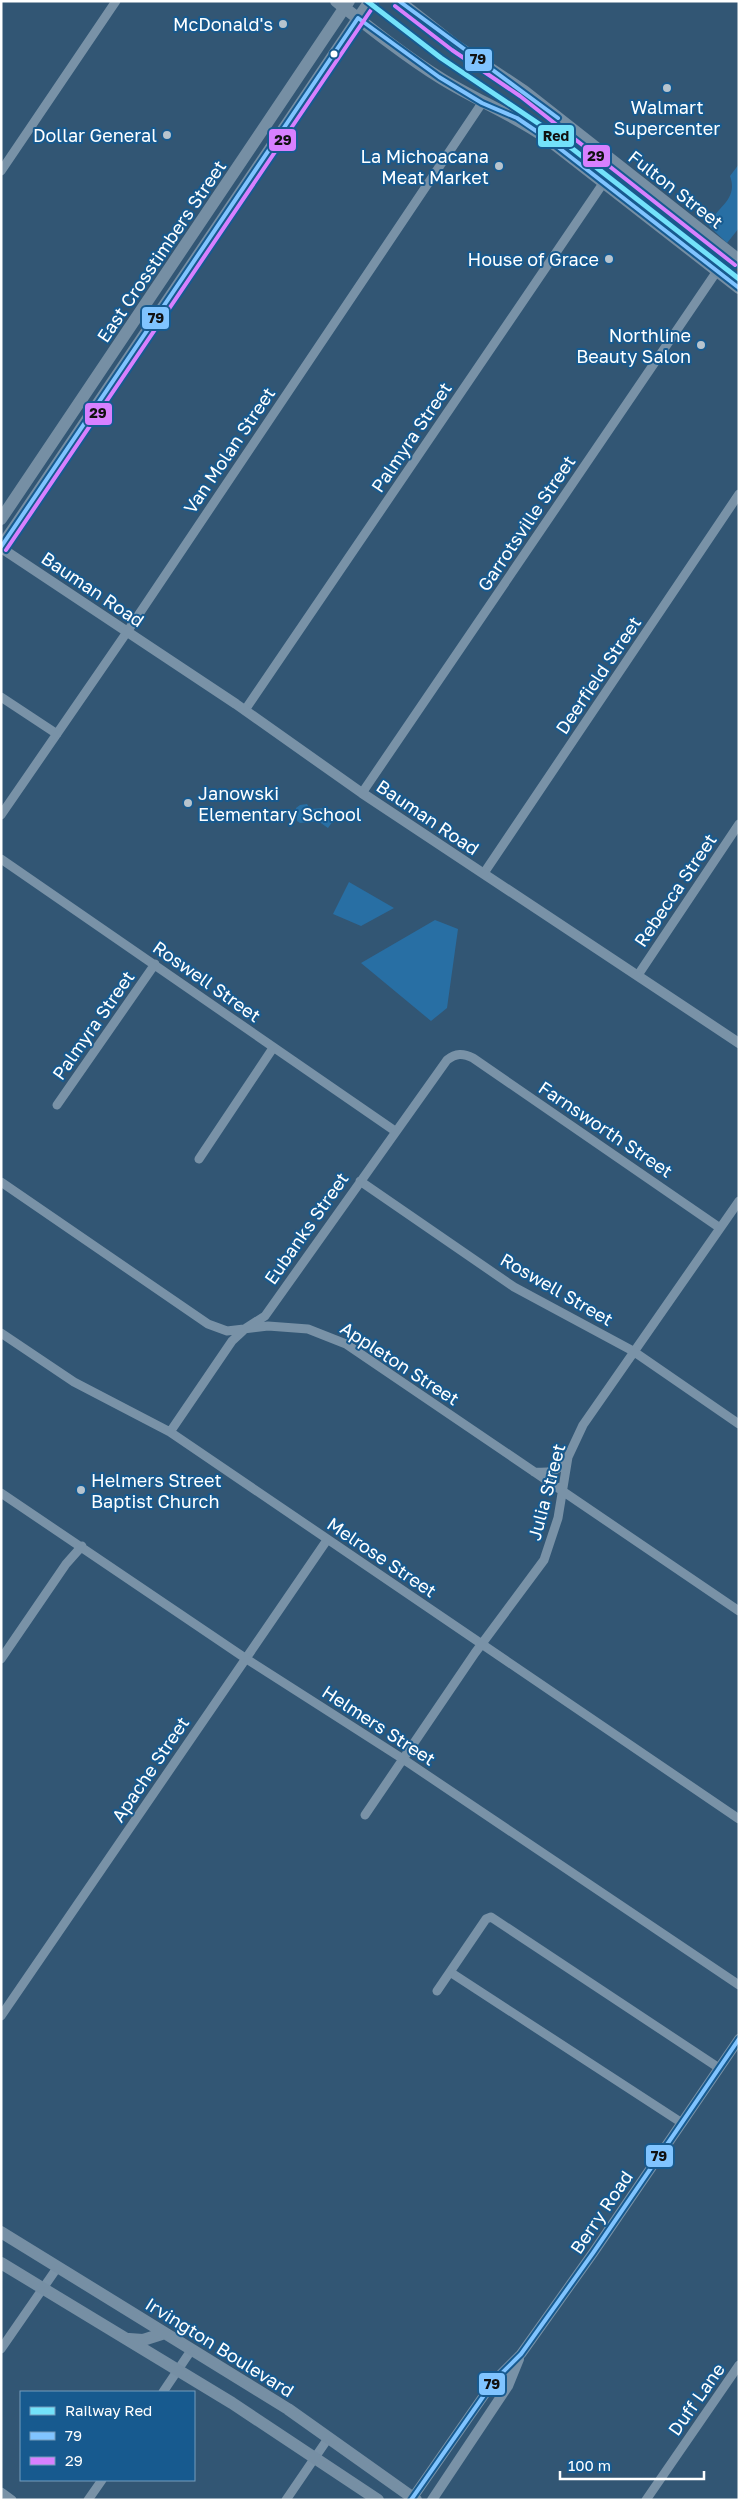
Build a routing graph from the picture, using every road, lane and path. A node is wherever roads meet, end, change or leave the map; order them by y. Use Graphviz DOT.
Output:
graph roads {
  1 [pos="116,1"];
  2 [pos="370,1"];
  3 [pos="399,1"];
  4 [pos="343,4"];
  5 [pos="358,18"];
  6 [pos="482,102"];
  7 [pos="271,119"];
  8 [pos="284,129"];
  9 [pos="1,171"];
  10 [pos="604,182"];
  11 [pos="201,224"];
  12 [pos="214,231"];
  13 [pos="739,260"];
  14 [pos="717,271"];
  15 [pos="739,288"];
  16 [pos="132,327"];
  17 [pos="143,336"];
  18 [pos="63,429"];
  19 [pos="75,437"];
  20 [pos="739,494"];
  21 [pos="1,519"];
  22 [pos="1,547"];
  23 [pos="128,632"];
  24 [pos="1,697"];
  25 [pos="245,710"];
  26 [pos="57,734"];
  27 [pos="362,793"];
  28 [pos="1,815"];
  29 [pos="739,824"];
  30 [pos="1,859"];
  31 [pos="484,874"];
  32 [pos="155,964"];
  33 [pos="638,975"];
  34 [pos="739,1043"];
  35 [pos="274,1048"];
  36 [pos="473,1058"];
  37 [pos="58,1105"];
  38 [pos="394,1131"];
  39 [pos="199,1159"];
  40 [pos="360,1181"];
  41 [pos="1,1182"];
  42 [pos="739,1201"];
  43 [pos="720,1228"];
  44 [pos="265,1316"];
  45 [pos="268,1326"];
  46 [pos="246,1328"];
  47 [pos="227,1331"];
  48 [pos="1,1333"];
  49 [pos="232,1341"];
  50 [pos="633,1351"];
  51 [pos="739,1424"];
  52 [pos="170,1432"];
  53 [pos="568,1458"];
  54 [pos="534,1472"];
  55 [pos="564,1492"];
  56 [pos="1,1493"];
  57 [pos="327,1540"];
  58 [pos="82,1546"];
  59 [pos="739,1611"];
  60 [pos="482,1644"];
  61 [pos="245,1658"];
  62 [pos="1,1659"];
  63 [pos="403,1759"];
  64 [pos="365,1815"];
  65 [pos="739,1819"];
  66 [pos="450,1972"];
  67 [pos="739,1985"];
  68 [pos="437,1991"];
  69 [pos="1,2016"];
  70 [pos="739,2038"];
  71 [pos="719,2068"];
  72 [pos="682,2122"];
  73 [pos="1,2232"];
  74 [pos="1,2263"];
  75 [pos="57,2268"];
  76 [pos="42,2289"];
  77 [pos="165,2333"];
  78 [pos="124,2338"];
  79 [pos="1,2349"];
  80 [pos="192,2349"];
  81 [pos="521,2354"];
  82 [pos="739,2365"];
  83 [pos="179,2370"];
  84 [pos="164,2391"];
  85 [pos="329,2437"];
  86 [pos="315,2458"];
  87 [pos="101,2481"];
  88 [pos="1,2492"];
  89 [pos="413,2499"];
  90 [pos="12,2500"];
  91 [pos="88,2500"];
  92 [pos="286,2500"];
  93 [pos="378,2500"];
  94 [pos="432,2500"];
  95 [pos="646,2500"];
  1 -- 9 [label="street"];
  2 -- 5 [label="main road, East Crosstimbers Street"];
  3 -- 13 [label="main road, Fulton Street"];
  4 -- 5 [label="main road"];
  4 -- 7 [label="main road, East Crosstimbers Street"];
  5 -- 6 [label="main road"];
  5 -- 8 [label="main road, East Crosstimbers Street"];
  6 -- 10 [label="main road"];
  6 -- 23 [label="street, Van Molan Street"];
  7 -- 8 [label="main road"];
  7 -- 11 [label="main road, East Crosstimbers Street"];
  8 -- 12 [label="main road, East Crosstimbers Street"];
  10 -- 14 [label="main road"];
  10 -- 25 [label="street, Palmyra Street"];
  11 -- 12 [label="main road"];
  11 -- 16 [label="main road, East Crosstimbers Street"];
  12 -- 17 [label="main road, East Crosstimbers Street"];
  14 -- 15 [label="main road"];
  14 -- 27 [label="street, Garrotsville Street"];
  16 -- 17 [label="main road"];
  16 -- 18 [label="main road, East Crosstimbers Street"];
  17 -- 19 [label="main road, East Crosstimbers Street"];
  18 -- 19 [label="main road"];
  18 -- 21 [label="main road, East Crosstimbers Street"];
  19 -- 22 [label="main road, East Crosstimbers Street"];
  20 -- 31 [label="street, Deerfield Street"];
  22 -- 23 [label="street, Bauman Road"];
  23 -- 25 [label="street, Bauman Road"];
  23 -- 26 [label="street, Van Molan Street"];
  24 -- 26 [label="street"];
  25 -- 27 [label="street, Bauman Road"];
  26 -- 28 [label="street, Van Molan Street"];
  27 -- 31 [label="street, Bauman Road"];
  29 -- 33 [label="street, Rebecca Street"];
  30 -- 32 [label="street, Roswell Street"];
  31 -- 33 [label="street, Bauman Road"];
  32 -- 35 [label="street, Roswell Street"];
  32 -- 37 [label="street, Palmyra Street"];
  33 -- 34 [label="street, Bauman Road"];
  35 -- 38 [label="street, Roswell Street"];
  35 -- 39 [label="street"];
  36 -- 38 [label="street, Eubanks Street"];
  36 -- 43 [label="street, Farnsworth Street"];
  38 -- 40 [label="street, Eubanks Street"];
  40 -- 44 [label="street, Eubanks Street"];
  40 -- 50 [label="street, Roswell Street"];
  41 -- 47 [label="street"];
  42 -- 43 [label="street, Julia Street"];
  43 -- 50 [label="street, Julia Street"];
  44 -- 45 [label="street"];
  44 -- 46 [label="street, Eubanks Street"];
  45 -- 46 [label="street, Appleton Street"];
  45 -- 54 [label="street, Appleton Street"];
  46 -- 47 [label="street, Appleton Street"];
  46 -- 49 [label="street, Eubanks Street"];
  47 -- 49 [label="street"];
  48 -- 52 [label="street, Melrose Street"];
  49 -- 52 [label="street, Eubanks Street"];
  50 -- 51 [label="street, Roswell Street"];
  50 -- 53 [label="street, Julia Street"];
  52 -- 57 [label="street, Melrose Street"];
  53 -- 54 [label="street"];
  53 -- 55 [label="street, Julia Street"];
  54 -- 55 [label="street, Appleton Street"];
  55 -- 59 [label="street, Appleton Street"];
  55 -- 60 [label="street, Julia Street"];
  56 -- 58 [label="street, Helmers Street"];
  57 -- 60 [label="street, Melrose Street"];
  57 -- 61 [label="street, Apache Street"];
  58 -- 61 [label="street, Helmers Street"];
  58 -- 62 [label="street"];
  60 -- 63 [label="street, Julia Street"];
  60 -- 65 [label="street, Melrose Street"];
  61 -- 63 [label="street, Helmers Street"];
  61 -- 69 [label="street, Apache Street"];
  63 -- 64 [label="street, Julia Street"];
  63 -- 67 [label="street, Helmers Street"];
  66 -- 68 [label="street"];
  66 -- 71 [label="street"];
  66 -- 72 [label="street"];
  70 -- 71 [label="street, Berry Road"];
  71 -- 72 [label="street, Berry Road"];
  72 -- 81 [label="street, Berry Road"];
  73 -- 75 [label="main road, Irvington Boulevard"];
  74 -- 76 [label="main road"];
  75 -- 76 [label="street"];
  75 -- 77 [label="main road, Irvington Boulevard"];
  76 -- 78 [label="main road"];
  76 -- 79 [label="street"];
  77 -- 78 [label="main road"];
  77 -- 80 [label="main road, Irvington Boulevard"];
  78 -- 83 [label="main road"];
  80 -- 83 [label="street"];
  80 -- 85 [label="main road, Irvington Boulevard"];
  81 -- 89 [label="street, Berry Road"];
  81 -- 94 [label="street, Berry Road"];
  82 -- 95 [label="street, Duff Lane"];
  83 -- 84 [label="street"];
  83 -- 86 [label="main road"];
  85 -- 86 [label="street"];
  85 -- 89 [label="main road, Irvington Boulevard"];
  86 -- 92 [label="street"];
  86 -- 93 [label="main road"];
  87 -- 91 [label="street"];
  88 -- 90 [label="street"];
}
